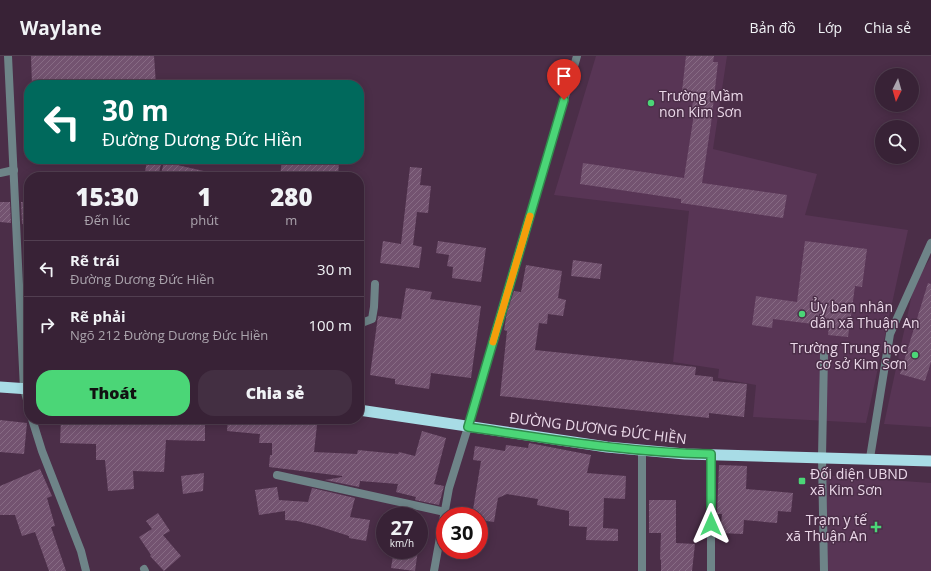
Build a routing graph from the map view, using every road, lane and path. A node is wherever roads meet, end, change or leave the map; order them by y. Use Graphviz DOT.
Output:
graph roads {
  1 [pos="8,56"];
  2 [pos="577,56"];
  3 [pos="14,170"];
  4 [pos="0,173"];
  5 [pos="931,242"];
  6 [pos="375,284"];
  7 [pos="364,322"];
  8 [pos="24,352"];
  9 [pos="824,355"];
  10 [pos="0,387"];
  11 [pos="24,389"];
  12 [pos="364,411"];
  13 [pos="34,424"];
  14 [pos="468,427"];
  15 [pos="642,450"];
  16 [pos="711,454"];
  17 [pos="822,457"];
  18 [pos="870,458"];
  19 [pos="931,461"];
  20 [pos="277,475"];
  21 [pos="446,507"];
  22 [pos="436,510"];
  23 [pos="436,559"];
  24 [pos="86,571"];
  25 [pos="434,571"];
  26 [pos="642,571"];
  27 [pos="711,571"];
  28 [pos="824,571"];
  1 -- 3 [label="street"];
  2 -- 14 [label="street"];
  3 -- 4 [label="street"];
  3 -- 8 [label="street"];
  5 -- 18 [label="street"];
  6 -- 7 [label="street"];
  9 -- 17 [label="street"];
  10 -- 11 [label="highway"];
  12 -- 14 [label="highway, ĐƯỜNG DƯƠNG ĐỨC HIỀN"];
  13 -- 24 [label="street"];
  14 -- 15 [label="highway, ĐƯỜNG DƯƠNG ĐỨC HIỀN"];
  14 -- 21 [label="street"];
  15 -- 16 [label="highway, ĐƯỜNG DƯƠNG ĐỨC HIỀN"];
  15 -- 26 [label="street"];
  16 -- 17 [label="highway, ĐƯỜNG DƯƠNG ĐỨC HIỀN"];
  16 -- 27 [label="street"];
  17 -- 18 [label="highway, ĐƯỜNG DƯƠNG ĐỨC HIỀN"];
  17 -- 28 [label="street"];
  18 -- 19 [label="highway, ĐƯỜNG DƯƠNG ĐỨC HIỀN"];
  20 -- 22 [label="street"];
  23 -- 25 [label="street"];
}
